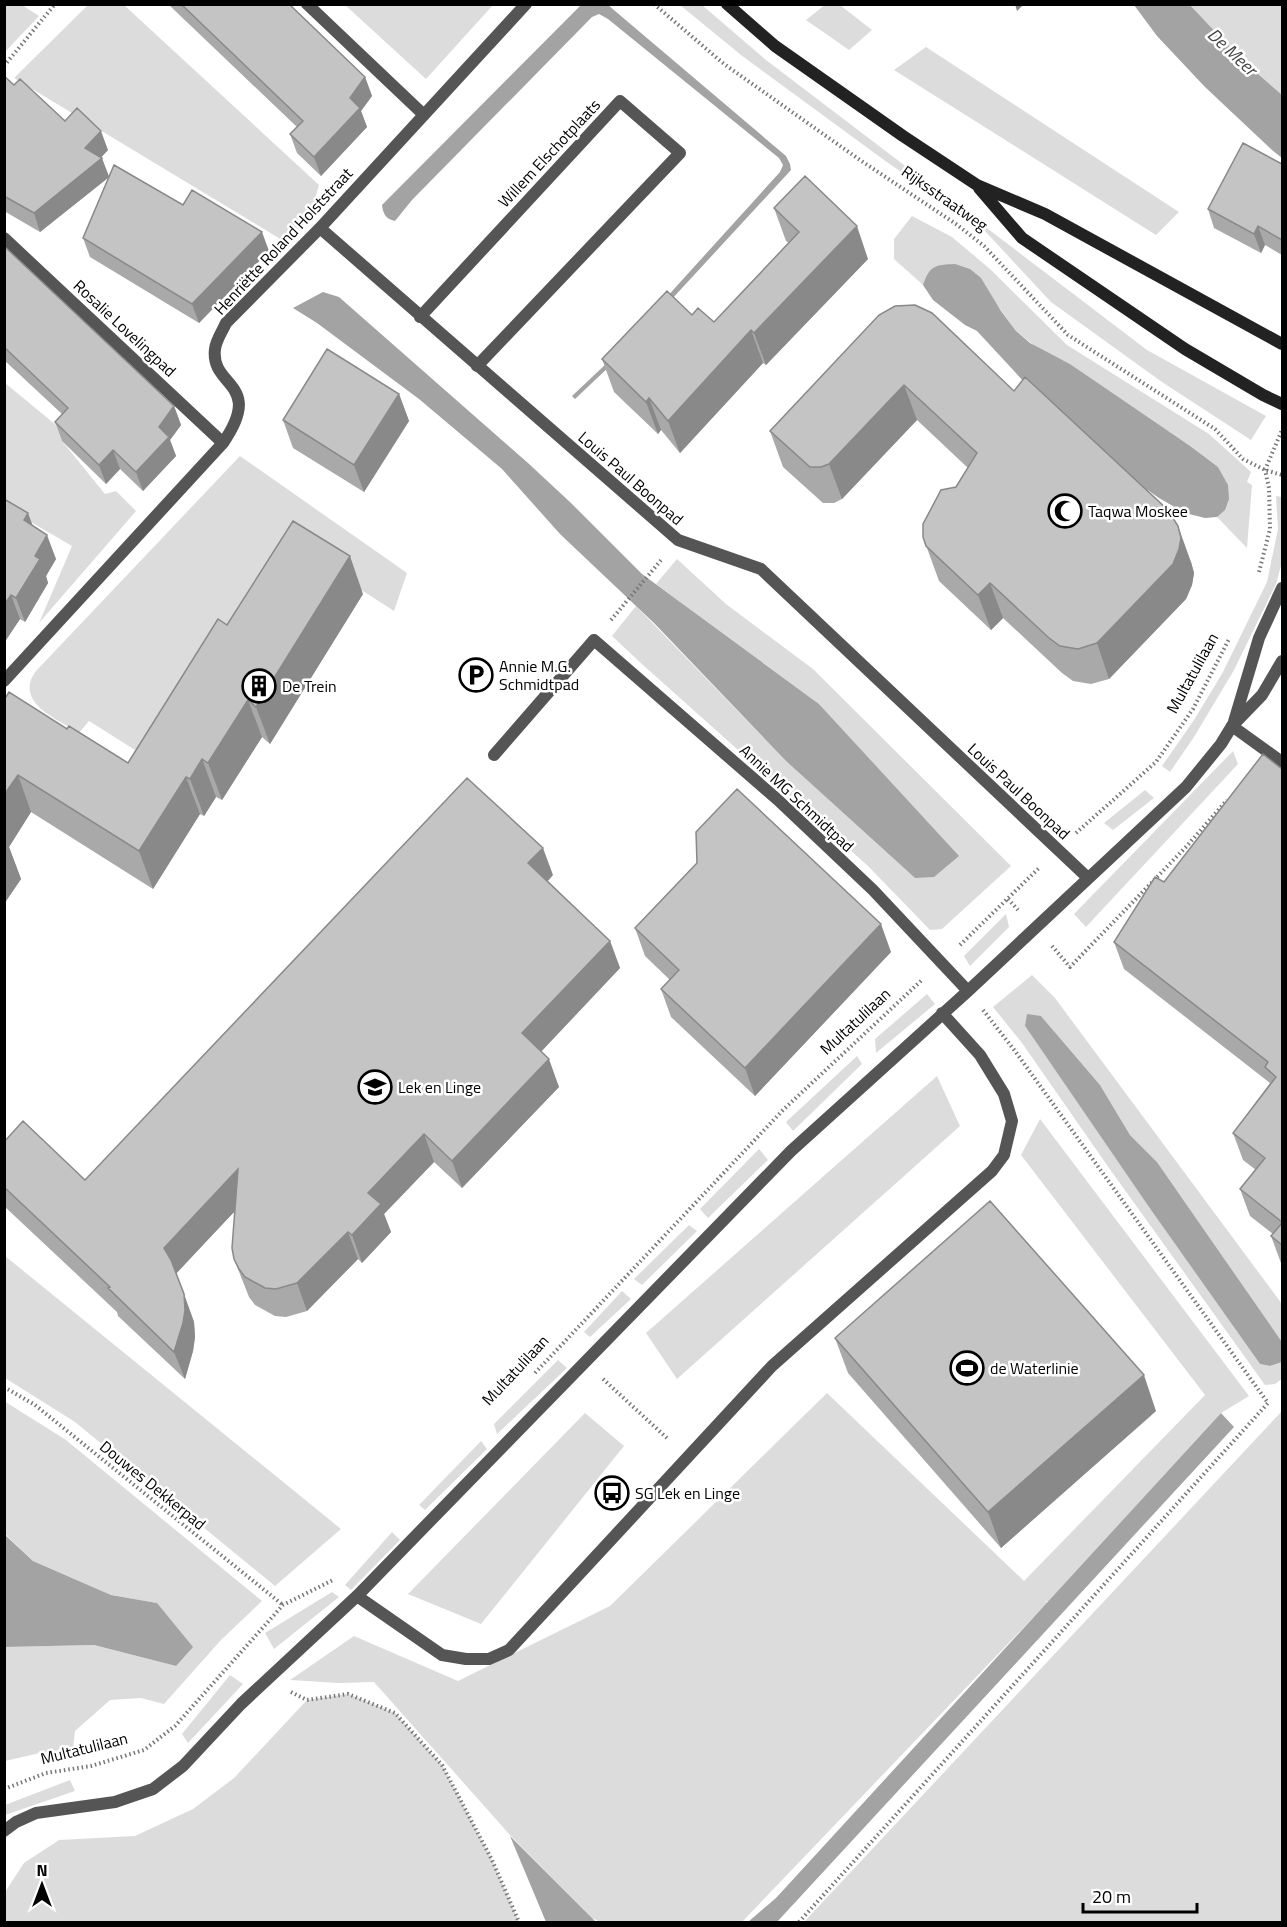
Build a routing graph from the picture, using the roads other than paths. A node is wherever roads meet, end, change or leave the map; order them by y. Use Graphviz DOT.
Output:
graph roads {
  1 [pos="307,4"];
  2 [pos="526,4"];
  3 [pos="727,4"];
  4 [pos="424,115"];
  5 [pos="977,185"];
  6 [pos="320,228"];
  7 [pos="4,238"];
  8 [pos="420,317"];
  9 [pos="1282,345"];
  10 [pos="477,366"];
  11 [pos="1282,404"];
  12 [pos="223,443"];
  13 [pos="1282,588"];
  14 [pos="1282,661"];
  15 [pos="4,681"];
  16 [pos="1233,726"];
  17 [pos="494,755"];
  18 [pos="1282,762"];
  19 [pos="1088,878"];
  20 [pos="968,991"];
  21 [pos="942,1013"];
  22 [pos="357,1596"];
  23 [pos="4,1831"];
  1 -- 4 [label="street"];
  2 -- 4 [label="street, Henriëtte Roland Holststraat"];
  3 -- 5 [label="street, Rijksstraatweg"];
  4 -- 6 [label="street, Henriëtte Roland Holststraat"];
  5 -- 9 [label="street, Rijksstraatweg"];
  5 -- 11 [label="street, Rijksstraatweg"];
  6 -- 8 [label="street, Louis Paul Boonpad"];
  6 -- 12 [label="street, Henriëtte Roland Holststraat"];
  7 -- 12 [label="street, Rosalie Lovelingpad"];
  8 -- 10 [label="street, Louis Paul Boonpad"];
  8 -- 10 [label="street, Willem Elschotplaats"];
  10 -- 19 [label="street, Louis Paul Boonpad"];
  12 -- 15 [label="street, Henriëtte Roland Holststraat"];
  13 -- 16 [label="street"];
  14 -- 16 [label="street"];
  16 -- 18 [label="street"];
  16 -- 19 [label="street"];
  17 -- 20 [label="street, Annie MG Schmidtpad"];
  19 -- 20 [label="street"];
  20 -- 21 [label="street"];
  21 -- 22 [label="street"];
  21 -- 22 [label="street"];
  22 -- 23 [label="street"];
}
